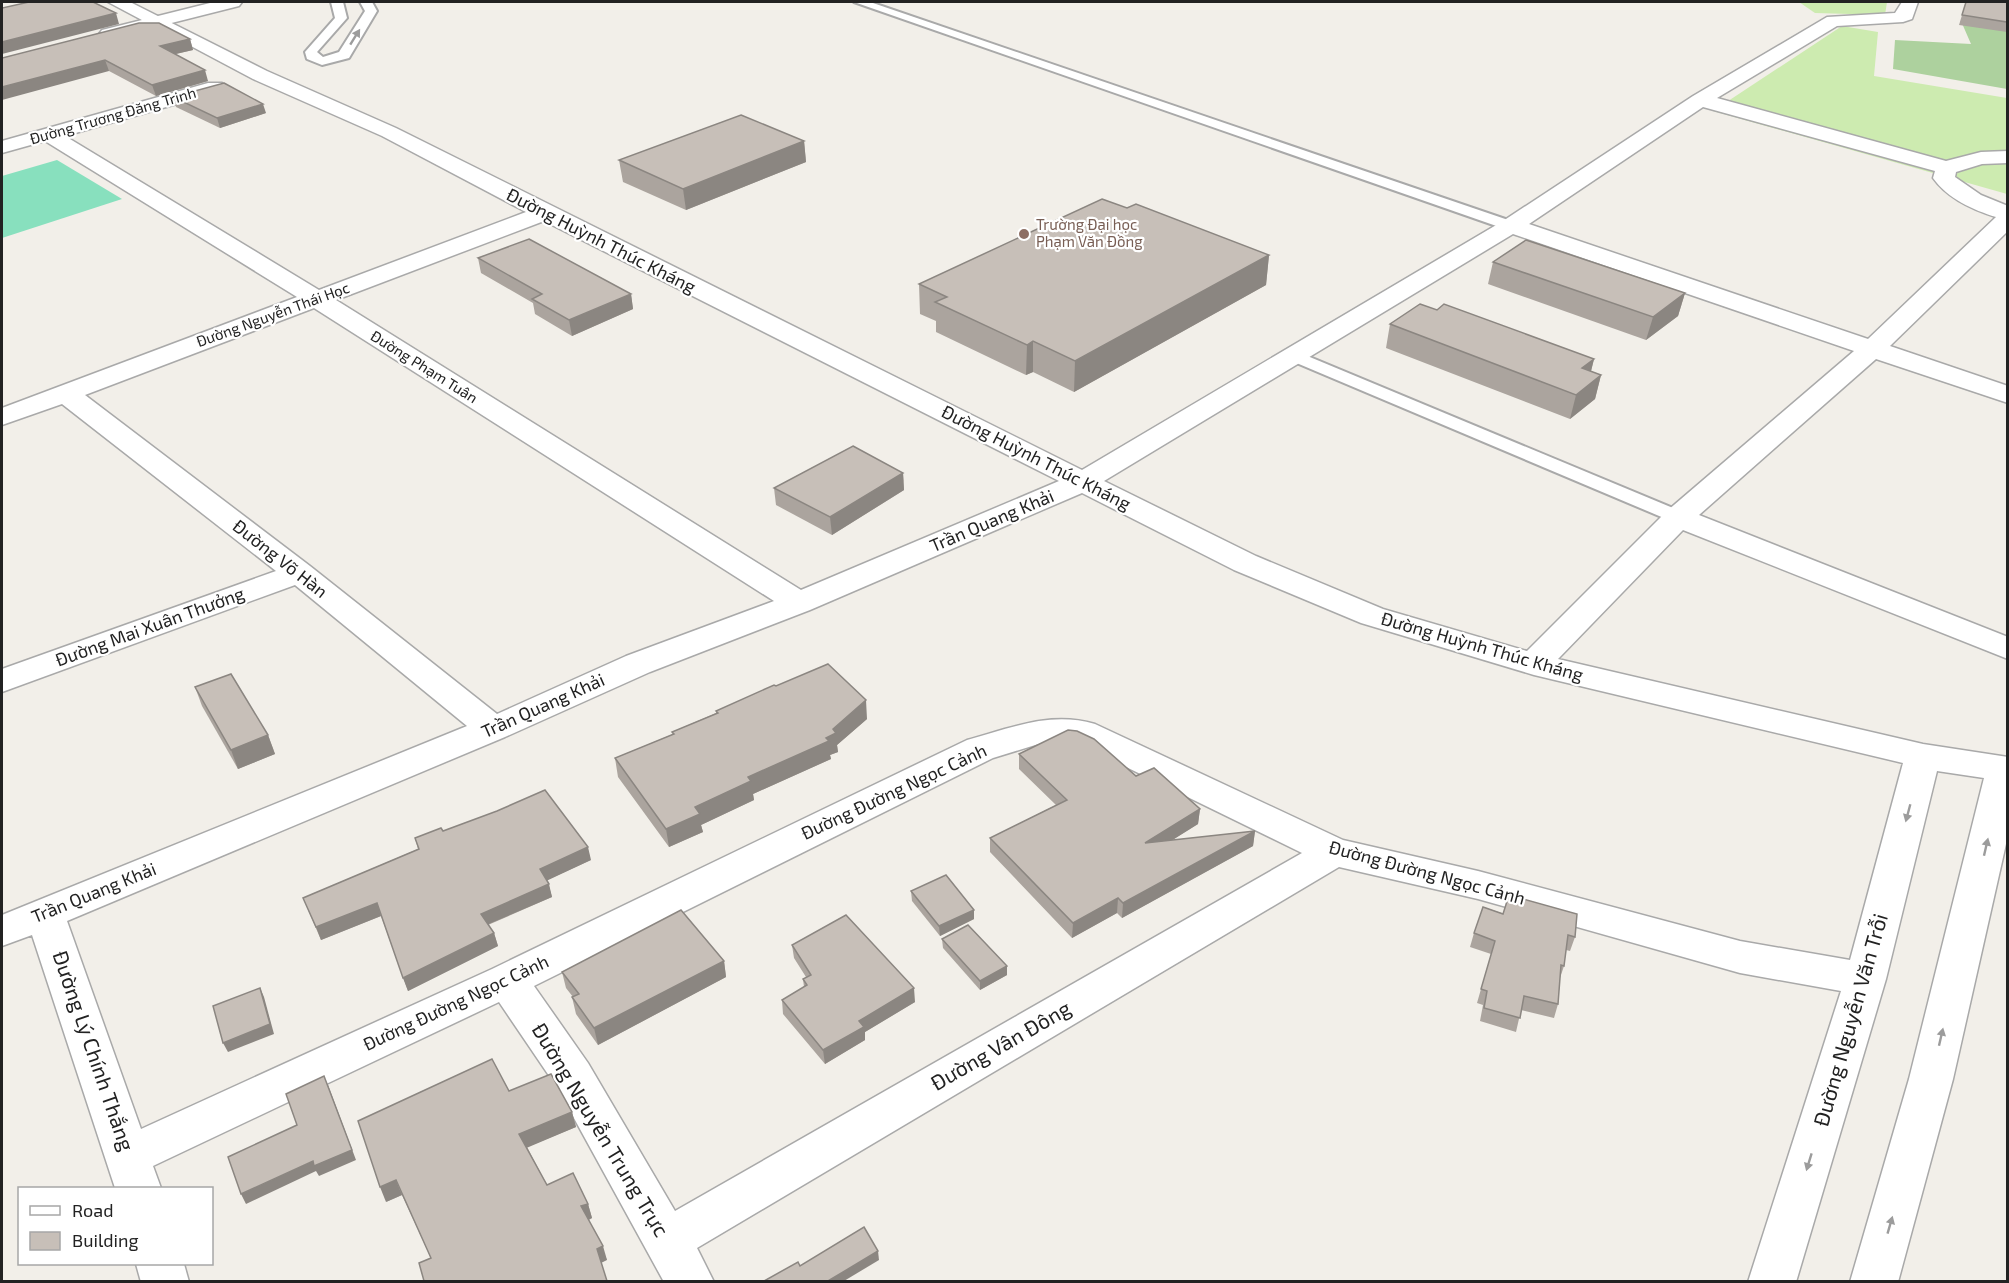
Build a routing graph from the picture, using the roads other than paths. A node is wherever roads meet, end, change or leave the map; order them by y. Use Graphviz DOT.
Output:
graph roads {
  1 [pos="117,2"];
  2 [pos="233,2"];
  3 [pos="337,2"];
  4 [pos="366,2"];
  5 [pos="860,2"];
  6 [pos="1910,2"];
  7 [pos="156,22"];
  8 [pos="90,39"];
  9 [pos="260,75"];
  10 [pos="1700,100"];
  11 [pos="47,134"];
  12 [pos="2,147"];
  13 [pos="2007,157"];
  14 [pos="1946,168"];
  15 [pos="545,213"];
  16 [pos="2007,216"];
  17 [pos="1511,226"];
  18 [pos="317,299"];
  19 [pos="1871,350"];
  20 [pos="1293,356"];
  21 [pos="65,393"];
  22 [pos="2007,395"];
  23 [pos="2,417"];
  24 [pos="1084,482"];
  25 [pos="1678,517"];
  26 [pos="299,573"];
  27 [pos="799,603"];
  28 [pos="2007,649"];
  29 [pos="1534,664"];
  30 [pos="2,681"];
  31 [pos="493,729"];
  32 [pos="1923,756"];
  33 [pos="2006,770"];
  34 [pos="1334,852"];
  35 [pos="45,914"];
  36 [pos="2,931"];
  37 [pos="1865,979"];
  38 [pos="507,980"];
  39 [pos="134,1172"];
  40 [pos="667,1241"];
  41 [pos="161,1265"];
  42 [pos="165,1281"];
  43 [pos="690,1281"];
  44 [pos="1772,1281"];
  45 [pos="1874,1281"];
  1 -- 7 [label="street, Đường Huỳnh Thúc Kháng"];
  2 -- 7 [label="street"];
  3 -- 4 [label="lane, one-way"];
  5 -- 17 [label="lane"];
  6 -- 10 [label="street, Trần Quang Khải"];
  7 -- 8 [label="street"];
  7 -- 9 [label="street, Đường Huỳnh Thúc Kháng"];
  9 -- 11 [label="street, Đường Trương Đăng Trinh"];
  9 -- 15 [label="street, Đường Huỳnh Thúc Kháng"];
  10 -- 14 [label="street"];
  10 -- 17 [label="street, Trần Quang Khải"];
  11 -- 12 [label="street, Đường Trương Đăng Trinh"];
  11 -- 18 [label="street, Đường Phạm Tuân"];
  13 -- 14 [label="street"];
  14 -- 16 [label="street"];
  15 -- 18 [label="street, Đường Nguyễn Thái Học"];
  15 -- 24 [label="street, Đường Huỳnh Thúc Kháng"];
  16 -- 19 [label="street"];
  17 -- 19 [label="street"];
  17 -- 20 [label="street, Trần Quang Khải"];
  18 -- 21 [label="street, Đường Nguyễn Thái Học"];
  18 -- 27 [label="street, Đường Phạm Tuân"];
  19 -- 22 [label="street"];
  19 -- 25 [label="street"];
  20 -- 24 [label="street, Trần Quang Khải"];
  20 -- 25 [label="lane"];
  21 -- 23 [label="street, Đường Nguyễn Thái Học"];
  21 -- 26 [label="street, Đường Võ Hàn"];
  24 -- 27 [label="street, Trần Quang Khải"];
  24 -- 29 [label="street, Đường Huỳnh Thúc Kháng"];
  25 -- 28 [label="street"];
  25 -- 29 [label="street"];
  26 -- 30 [label="street, Đường Mai Xuân Thưởng"];
  26 -- 31 [label="street, Đường Võ Hàn"];
  27 -- 31 [label="street, Trần Quang Khải"];
  29 -- 32 [label="street, Đường Huỳnh Thúc Kháng"];
  31 -- 35 [label="street, Trần Quang Khải"];
  32 -- 33 [label="street, Đường Huỳnh Thúc Kháng"];
  32 -- 37 [label="street, Đường Nguyễn Văn Trỗi, one-way"];
  45 -- 33 [label="street, one-way"];
  34 -- 37 [label="street, Đường Đường Ngọc Cảnh"];
  34 -- 38 [label="street, Đường Đường Ngọc Cảnh"];
  34 -- 40 [label="street, Đường Vân Đông"];
  35 -- 36 [label="street, Trần Quang Khải"];
  35 -- 39 [label="street, Đường Lý Chính Thắng"];
  37 -- 44 [label="street, Đường Nguyễn Văn Trỗi, one-way"];
  38 -- 39 [label="street, Đường Đường Ngọc Cảnh"];
  38 -- 40 [label="street, Đường Nguyễn Trung Trực"];
  40 -- 43 [label="street, Đường Nguyễn Trung Trực"];
  41 -- 42 [label="street"];
}
